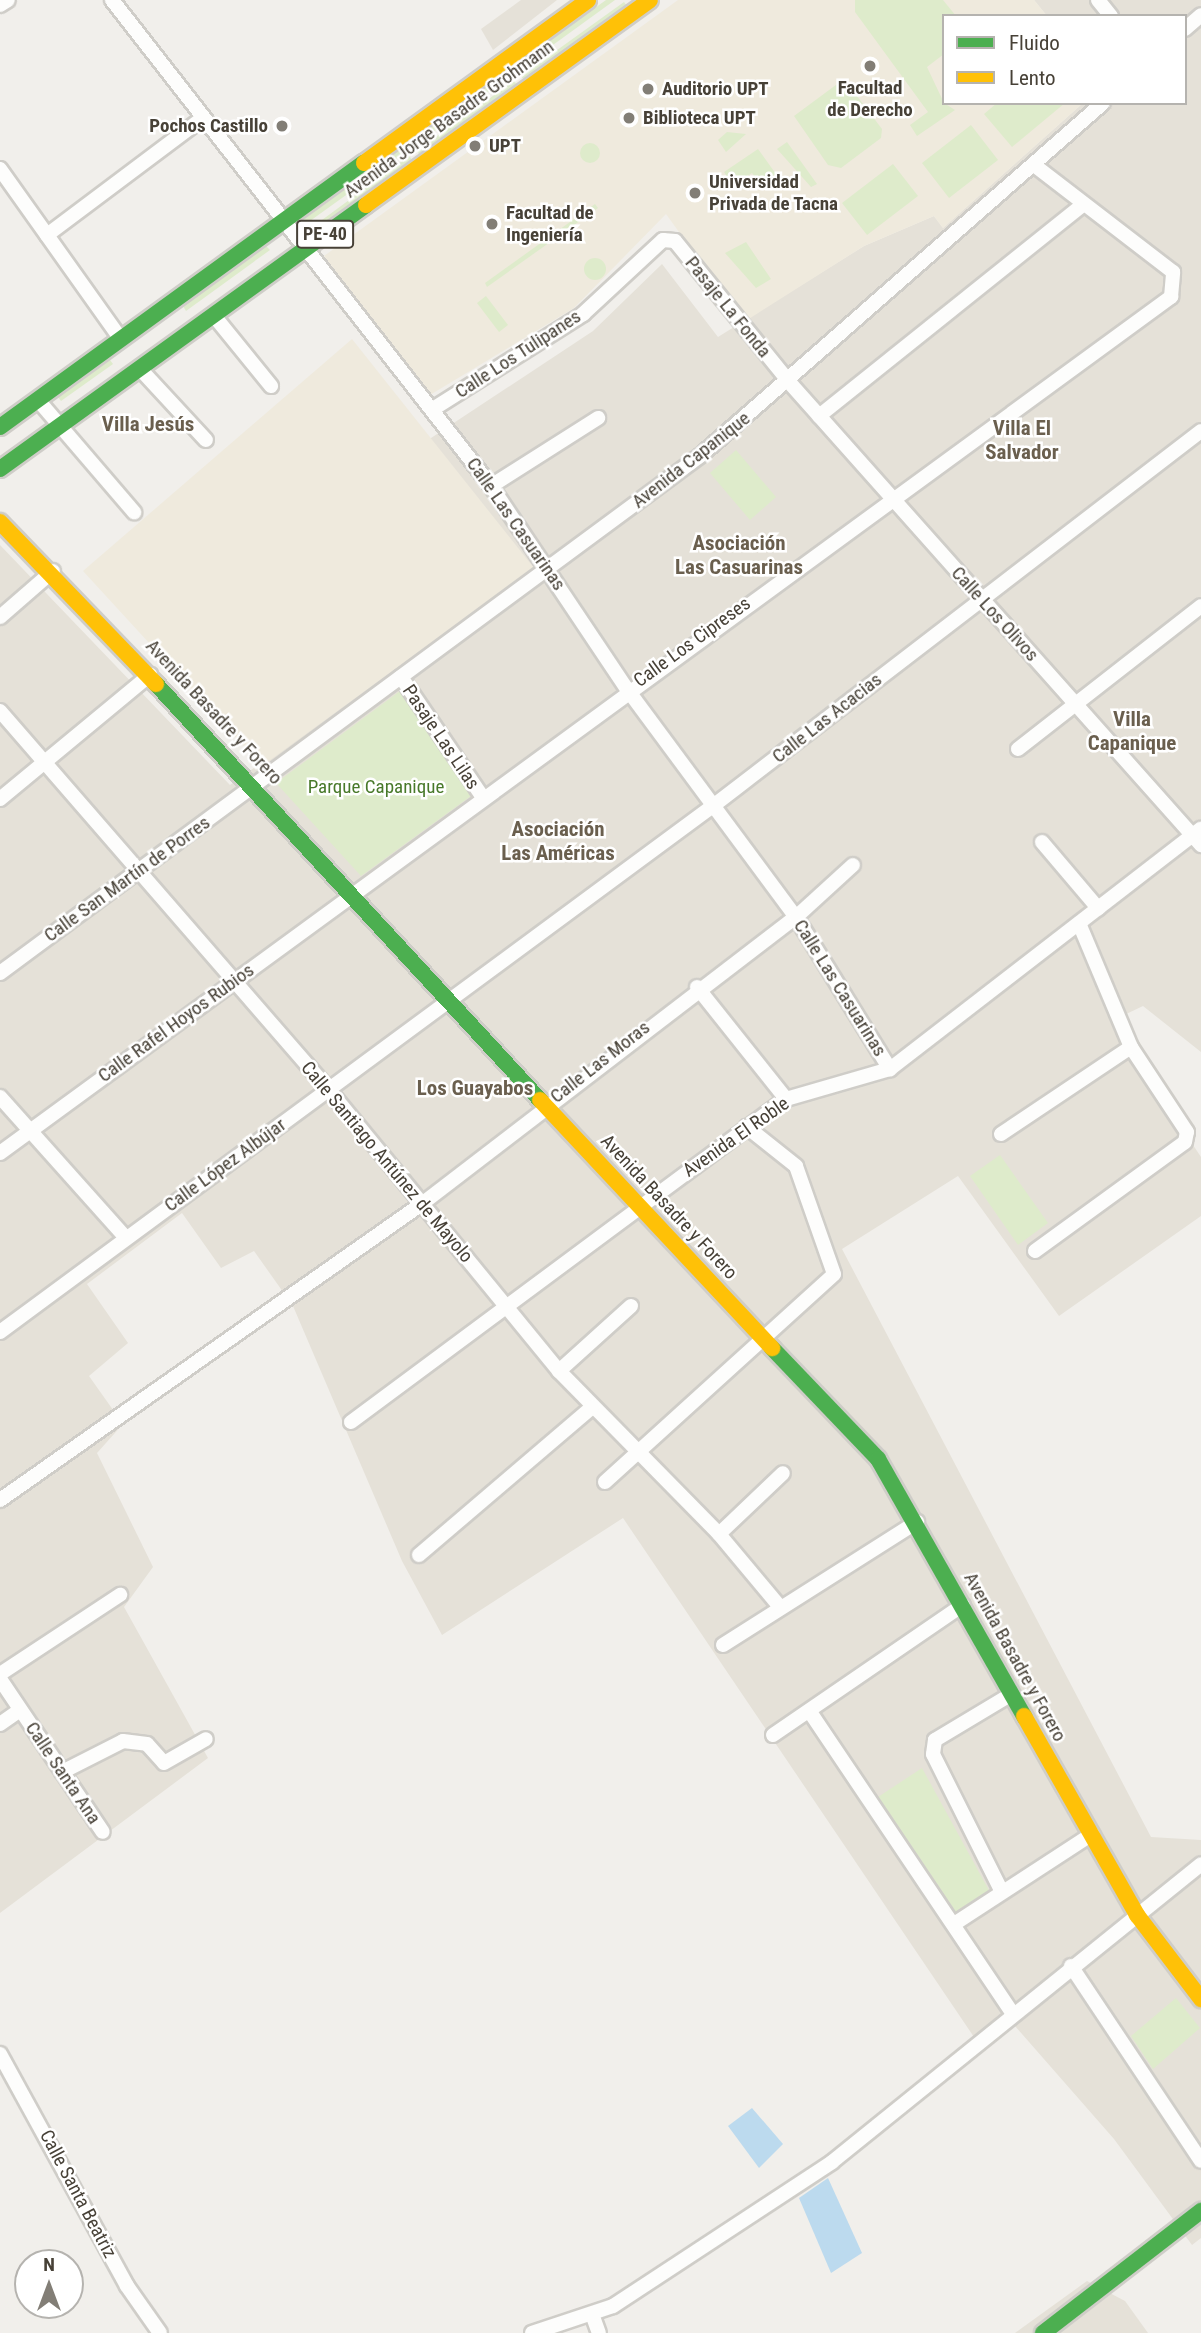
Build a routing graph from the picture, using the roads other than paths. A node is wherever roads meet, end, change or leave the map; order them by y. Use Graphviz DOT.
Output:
graph roads {
  1 [pos="8,0"];
  2 [pos="112,0"];
  3 [pos="588,0"];
  4 [pos="649,0"];
  5 [pos="1098,0"];
  6 [pos="0,5"];
  7 [pos="1109,14"];
  8 [pos="1201,15"];
  9 [pos="1187,27"];
  10 [pos="1101,105"];
  11 [pos="200,120"];
  12 [pos="1034,165"];
  13 [pos="0,169"];
  14 [pos="1082,205"];
  15 [pos="281,223"];
  16 [pos="47,235"];
  17 [pos="663,240"];
  18 [pos="307,248"];
  19 [pos="159,311"];
  20 [pos="215,317"];
  21 [pos="121,339"];
  22 [pos="182,340"];
  23 [pos="142,371"];
  24 [pos="789,382"];
  25 [pos="271,386"];
  26 [pos="37,400"];
  27 [pos="433,409"];
  28 [pos="819,416"];
  29 [pos="598,418"];
  30 [pos="0,427"];
  31 [pos="61,427"];
  32 [pos="1201,431"];
  33 [pos="206,440"];
  34 [pos="0,469"];
  35 [pos="491,486"];
  36 [pos="892,499"];
  37 [pos="134,512"];
  38 [pos="0,522"];
  39 [pos="549,568"];
  40 [pos="52,571"];
  41 [pos="981,599"];
  42 [pos="1201,606"];
  43 [pos="0,617"];
  44 [pos="150,675"];
  45 [pos="401,677"];
  46 [pos="627,689"];
  47 [pos="1075,704"];
  48 [pos="0,711"];
  49 [pos="1018,748"];
  50 [pos="45,767"];
  51 [pos="255,786"];
  52 [pos="482,796"];
  53 [pos="0,799"];
  54 [pos="713,806"];
  55 [pos="1198,836"];
  56 [pos="1042,842"];
  57 [pos="853,865"];
  58 [pos="137,872"];
  59 [pos="352,892"];
  60 [pos="1098,908"];
  61 [pos="796,917"];
  62 [pos="1079,923"];
  63 [pos="0,973"];
  64 [pos="231,983"];
  65 [pos="697,987"];
  66 [pos="452,1001"];
  67 [pos="1131,1047"];
  68 [pos="890,1069"];
  69 [pos="329,1090"];
  70 [pos="0,1097"];
  71 [pos="786,1099"];
  72 [pos="545,1105"];
  73 [pos="747,1127"];
  74 [pos="30,1131"];
  75 [pos="1001,1134"];
  76 [pos="0,1153"];
  77 [pos="422,1203"];
  78 [pos="638,1208"];
  79 [pos="125,1237"];
  80 [pos="1035,1251"];
  81 [pos="504,1303"];
  82 [pos="631,1306"];
  83 [pos="0,1332"];
  84 [pos="763,1338"];
  85 [pos="559,1371"];
  86 [pos="593,1407"];
  87 [pos="351,1423"];
  88 [pos="638,1452"];
  89 [pos="783,1473"];
  90 [pos="605,1482"];
  91 [pos="0,1500"];
  92 [pos="917,1522"];
  93 [pos="719,1534"];
  94 [pos="419,1555"];
  95 [pos="120,1595"];
  96 [pos="963,1605"];
  97 [pos="780,1607"];
  98 [pos="723,1645"];
  99 [pos="0,1676"];
  100 [pos="1010,1695"];
  101 [pos="20,1710"];
  102 [pos="810,1712"];
  103 [pos="0,1724"];
  104 [pos="773,1735"];
  105 [pos="206,1739"];
  106 [pos="62,1772"];
  107 [pos="103,1832"];
  108 [pos="1092,1834"];
  109 [pos="1201,1864"];
  110 [pos="1002,1892"];
  111 [pos="1137,1915"];
  112 [pos="954,1924"];
  113 [pos="1071,1966"];
  114 [pos="1201,1999"];
  115 [pos="1012,2012"];
  116 [pos="0,2054"];
  117 [pos="1201,2161"];
  118 [pos="1201,2211"];
  119 [pos="592,2314"];
  120 [pos="160,2333"];
  121 [pos="532,2333"];
  122 [pos="599,2333"];
  123 [pos="1043,2333"];
  1 -- 6 [label="street"];
  2 -- 11 [label="street, Calle Las Casuarinas"];
  3 -- 15 [label="main road, Avenida Jorge Basadre Grohmann / PE-40"];
  4 -- 18 [label="main road, Avenida Jorge Basadre Grohmann / PE-40"];
  5 -- 7 [label="street"];
  8 -- 9 [label="street"];
  10 -- 12 [label="street, Avenida Capanique"];
  11 -- 15 [label="street, Calle Las Casuarinas"];
  11 -- 16 [label="street"];
  12 -- 14 [label="street"];
  12 -- 24 [label="street, Avenida Capanique"];
  13 -- 16 [label="street"];
  14 -- 28 [label="street"];
  14 -- 36 [label="street, Calle Los Cipreses"];
  15 -- 18 [label="street, Calle Las Casuarinas"];
  15 -- 19 [label="main road, Avenida Jorge Basadre Grohmann / PE-40"];
  16 -- 21 [label="street"];
  17 -- 24 [label="street, Pasaje La Fonda"];
  17 -- 27 [label="street, Calle Los Tulipanes"];
  18 -- 20 [label="main road, Avenida Jorge Basadre Grohmann / PE-40"];
  18 -- 27 [label="street, Calle Las Casuarinas"];
  19 -- 21 [label="main road, Avenida Jorge Basadre Grohmann / PE-40"];
  19 -- 22 [label="main road"];
  20 -- 22 [label="main road, Avenida Jorge Basadre Grohmann / PE-40"];
  20 -- 25 [label="street"];
  21 -- 26 [label="main road, Avenida Jorge Basadre Grohmann / PE-40"];
  22 -- 23 [label="main road, Avenida Jorge Basadre Grohmann / PE-40"];
  23 -- 31 [label="main road, Avenida Jorge Basadre Grohmann / PE-40"];
  23 -- 33 [label="street"];
  24 -- 28 [label="street, Calle Los Olivos"];
  24 -- 39 [label="street, Avenida Capanique"];
  26 -- 30 [label="main road, Avenida Jorge Basadre Grohmann / PE-40"];
  26 -- 31 [label="street"];
  27 -- 35 [label="street, Calle Las Casuarinas"];
  28 -- 36 [label="street, Calle Los Olivos"];
  29 -- 35 [label="street"];
  31 -- 34 [label="main road, Avenida Jorge Basadre Grohmann / PE-40"];
  31 -- 37 [label="street"];
  32 -- 41 [label="street, Calle Las Acacias"];
  35 -- 39 [label="street, Calle Las Casuarinas"];
  36 -- 41 [label="street, Calle Los Olivos"];
  36 -- 46 [label="street, Calle Los Cipreses"];
  38 -- 40 [label="main road, Avenida Basadre y Forero"];
  39 -- 45 [label="street, Avenida Capanique"];
  39 -- 46 [label="street, Calle Las Casuarinas"];
  40 -- 43 [label="street"];
  40 -- 44 [label="main road, Avenida Basadre y Forero"];
  41 -- 47 [label="street, Calle Los Olivos"];
  41 -- 54 [label="street, Calle Las Acacias"];
  42 -- 47 [label="street"];
  44 -- 50 [label="street"];
  44 -- 51 [label="main road, Avenida Basadre y Forero"];
  45 -- 51 [label="street, Avenida Capanique"];
  45 -- 52 [label="street, Pasaje Las Lilas"];
  46 -- 52 [label="street, Calle Los Cipreses"];
  46 -- 54 [label="street, Calle Las Casuarinas"];
  47 -- 49 [label="street"];
  47 -- 55 [label="street, Calle Los Olivos"];
  48 -- 50 [label="street, Calle Santiago Antúnez de Mayolo"];
  50 -- 53 [label="street"];
  50 -- 58 [label="street, Calle Santiago Antúnez de Mayolo"];
  51 -- 58 [label="street, Calle San Martín de Porres"];
  51 -- 59 [label="main road, Avenida Basadre y Forero"];
  52 -- 59 [label="street, Calle Los Cipreses"];
  54 -- 61 [label="street, Calle Las Casuarinas"];
  54 -- 66 [label="street, Calle Las Acacias"];
  55 -- 60 [label="street, Avenida El Roble"];
  56 -- 60 [label="street"];
  57 -- 61 [label="street, Calle Las Moras"];
  58 -- 63 [label="street, Calle San Martín de Porres"];
  58 -- 64 [label="street, Calle Santiago Antúnez de Mayolo"];
  59 -- 64 [label="street, Calle Rafel Hoyos Rubios"];
  59 -- 66 [label="main road, Avenida Basadre y Forero"];
  60 -- 62 [label="street, Avenida El Roble"];
  61 -- 65 [label="street, Calle Las Moras"];
  61 -- 68 [label="street, Calle Las Casuarinas"];
  62 -- 67 [label="street"];
  62 -- 68 [label="street, Avenida El Roble"];
  64 -- 69 [label="street, Calle Santiago Antúnez de Mayolo"];
  64 -- 74 [label="street, Calle Rafel Hoyos Rubios"];
  65 -- 71 [label="street"];
  65 -- 72 [label="street, Calle Las Moras"];
  66 -- 69 [label="street, Calle López Albújar"];
  66 -- 72 [label="main road, Avenida Basadre y Forero"];
  67 -- 75 [label="street"];
  67 -- 80 [label="street"];
  68 -- 71 [label="street, Avenida El Roble"];
  69 -- 77 [label="street, Calle Santiago Antúnez de Mayolo"];
  69 -- 79 [label="street, Calle López Albújar"];
  70 -- 74 [label="street"];
  71 -- 73 [label="street, Avenida El Roble"];
  72 -- 77 [label="street, Calle Las Moras"];
  72 -- 78 [label="main road, Avenida Basadre y Forero"];
  73 -- 78 [label="street, Avenida El Roble"];
  73 -- 84 [label="street"];
  74 -- 76 [label="street, Calle Rafel Hoyos Rubios"];
  74 -- 79 [label="street"];
  77 -- 81 [label="street, Calle Santiago Antúnez de Mayolo"];
  77 -- 91 [label="street, Calle Las Moras"];
  78 -- 81 [label="street, Avenida El Roble"];
  78 -- 84 [label="main road, Avenida Basadre y Forero"];
  79 -- 83 [label="street, Calle López Albújar"];
  81 -- 85 [label="street, Calle Santiago Antúnez de Mayolo"];
  81 -- 87 [label="street, Avenida El Roble"];
  82 -- 85 [label="street"];
  84 -- 88 [label="street"];
  84 -- 92 [label="main road, Avenida Basadre y Forero"];
  85 -- 86 [label="street, Calle Santiago Antúnez de Mayolo"];
  86 -- 88 [label="street, Calle Santiago Antúnez de Mayolo"];
  86 -- 94 [label="street"];
  88 -- 90 [label="street"];
  88 -- 93 [label="street, Calle Santiago Antúnez de Mayolo"];
  89 -- 93 [label="street"];
  92 -- 96 [label="main road, Avenida Basadre y Forero"];
  92 -- 97 [label="street"];
  93 -- 97 [label="street, Calle Santiago Antúnez de Mayolo"];
  95 -- 99 [label="street"];
  96 -- 100 [label="main road, Avenida Basadre y Forero"];
  96 -- 102 [label="street"];
  97 -- 98 [label="street"];
  99 -- 101 [label="street, Calle Santa Ana"];
  100 -- 108 [label="main road, Avenida Basadre y Forero"];
  100 -- 110 [label="street"];
  101 -- 103 [label="street"];
  101 -- 106 [label="street, Calle Santa Ana"];
  102 -- 104 [label="street"];
  102 -- 112 [label="street"];
  105 -- 106 [label="street"];
  106 -- 107 [label="street, Calle Santa Ana"];
  108 -- 110 [label="street"];
  108 -- 111 [label="main road, Avenida Basadre y Forero"];
  109 -- 111 [label="street"];
  110 -- 112 [label="street"];
  111 -- 113 [label="street"];
  111 -- 114 [label="main road, Avenida Basadre y Forero"];
  112 -- 115 [label="street"];
  113 -- 115 [label="street"];
  113 -- 117 [label="street"];
  115 -- 119 [label="street"];
  116 -- 120 [label="street, Calle Santa Beatriz"];
  118 -- 123 [label="main road"];
  119 -- 121 [label="street"];
  119 -- 122 [label="street"];
}
